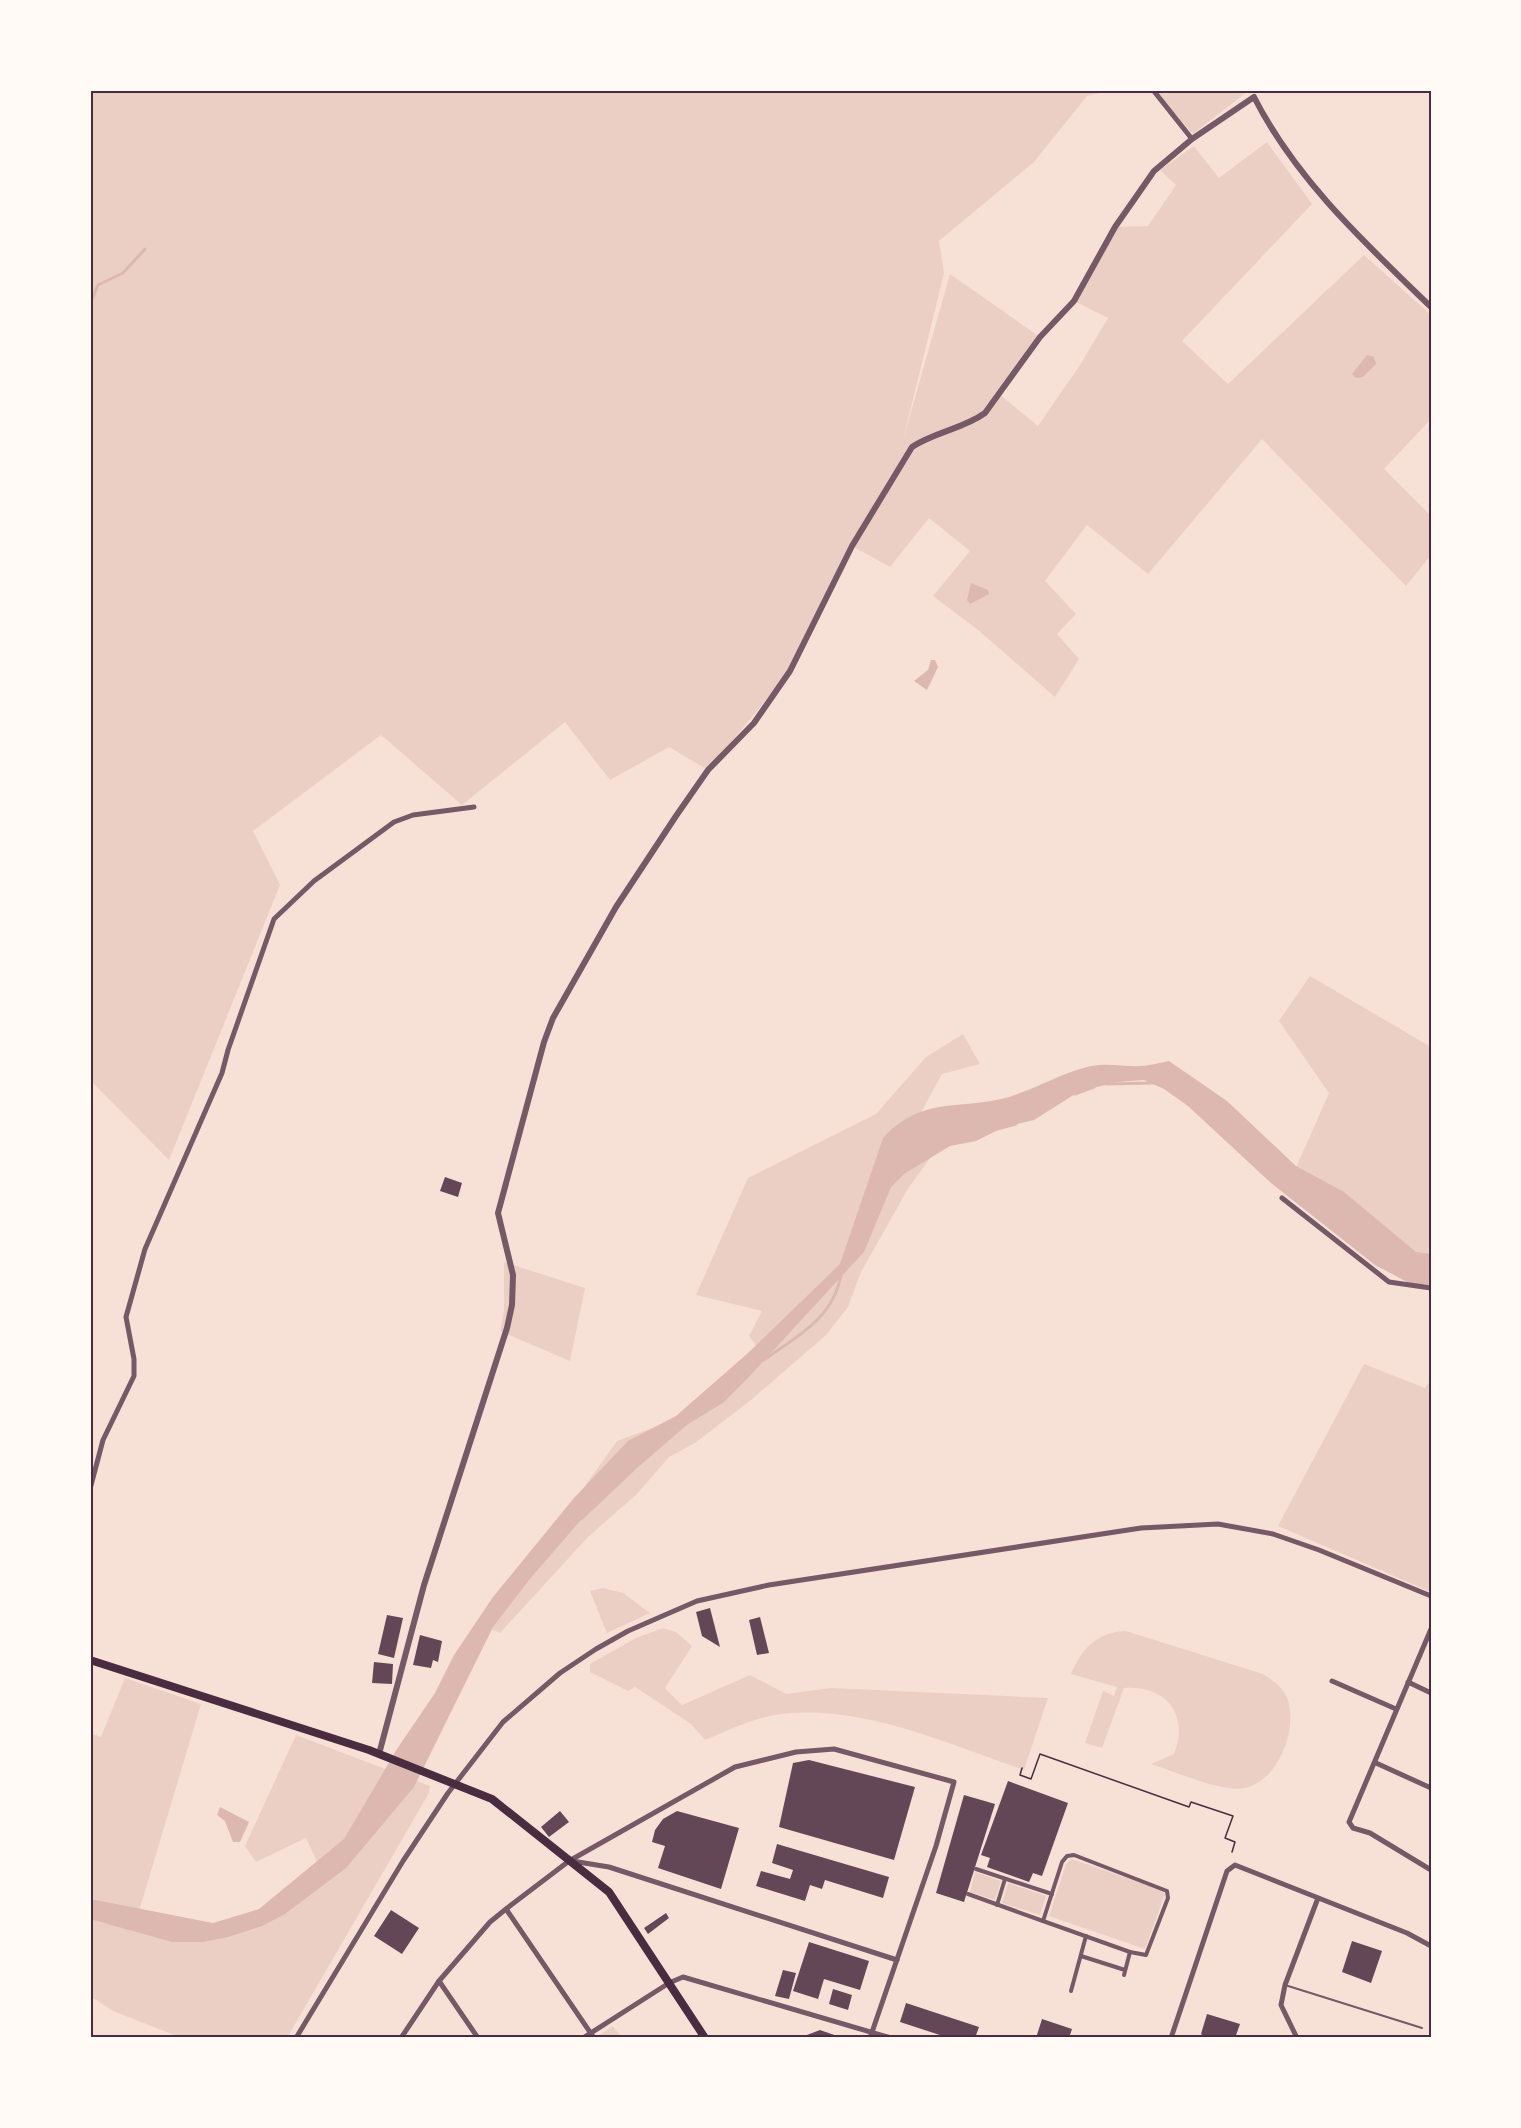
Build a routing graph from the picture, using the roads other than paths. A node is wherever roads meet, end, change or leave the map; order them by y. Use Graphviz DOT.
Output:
graph roads {
  1 [pos="1153,90"];
  2 [pos="1192,139"];
  3 [pos="1431,307"];
  4 [pos="474,807"];
  5 [pos="1282,1198"];
  6 [pos="1431,1288"];
  7 [pos="90,1489"];
  8 [pos="1431,1596"];
  9 [pos="1431,1629"];
  10 [pos="90,1660"];
  11 [pos="1332,1681"];
  12 [pos="1408,1682"];
  13 [pos="1431,1693"];
  14 [pos="1396,1709"];
  15 [pos="382,1755"];
  16 [pos="1376,1763"];
  17 [pos="456,1783"];
  18 [pos="1431,1788"];
  19 [pos="569,1861"];
  20 [pos="976,1869"];
  21 [pos="1431,1870"];
  22 [pos="1005,1879"];
  23 [pos="968,1894"];
  24 [pos="1052,1894"];
  25 [pos="1318,1898"];
  26 [pos="998,1905"];
  27 [pos="506,1909"];
  28 [pos="1043,1920"];
  29 [pos="1086,1936"];
  30 [pos="1431,1946"];
  31 [pos="1130,1952"];
  32 [pos="1081,1956"];
  33 [pos="897,1960"];
  34 [pos="439,1981"];
  35 [pos="669,1983"];
  36 [pos="1285,1984"];
  37 [pos="1071,1991"];
  38 [pos="1422,2028"];
  39 [pos="871,2035"];
  40 [pos="593,2036"];
  41 [pos="296,2038"];
  42 [pos="400,2038"];
  43 [pos="478,2038"];
  44 [pos="584,2038"];
  45 [pos="705,2038"];
  46 [pos="891,2038"];
  47 [pos="1171,2038"];
  48 [pos="1297,2038"];
  1 -- 2 [label="street"];
  2 -- 3 [label="street"];
  2 -- 15 [label="street"];
  4 -- 7 [label="street"];
  5 -- 6 [label="street"];
  8 -- 17 [label="street"];
  9 -- 12 [label="street"];
  10 -- 15 [label="main road"];
  11 -- 14 [label="street"];
  12 -- 13 [label="street"];
  12 -- 14 [label="street"];
  14 -- 16 [label="street"];
  15 -- 17 [label="main road"];
  16 -- 18 [label="street"];
  16 -- 21 [label="street"];
  17 -- 19 [label="main road"];
  17 -- 41 [label="street"];
  19 -- 27 [label="street"];
  19 -- 33 [label="street"];
  19 -- 33 [label="street"];
  19 -- 35 [label="main road"];
  20 -- 22 [label="street"];
  22 -- 24 [label="street"];
  22 -- 26 [label="street"];
  23 -- 26 [label="street"];
  24 -- 28 [label="street"];
  24 -- 31 [label="street"];
  25 -- 30 [label="street"];
  25 -- 36 [label="street"];
  25 -- 47 [label="street"];
  26 -- 28 [label="street"];
  27 -- 34 [label="street"];
  27 -- 40 [label="street"];
  28 -- 29 [label="street"];
  29 -- 31 [label="street"];
  29 -- 32 [label="street"];
  31 -- 32 [label="street"];
  32 -- 37 [label="street"];
  33 -- 39 [label="street"];
  34 -- 42 [label="street"];
  34 -- 43 [label="street"];
  35 -- 39 [label="street"];
  35 -- 40 [label="street"];
  35 -- 45 [label="main road"];
  36 -- 38 [label="lane"];
  36 -- 48 [label="street"];
  39 -- 46 [label="street"];
  40 -- 44 [label="street"];
}
